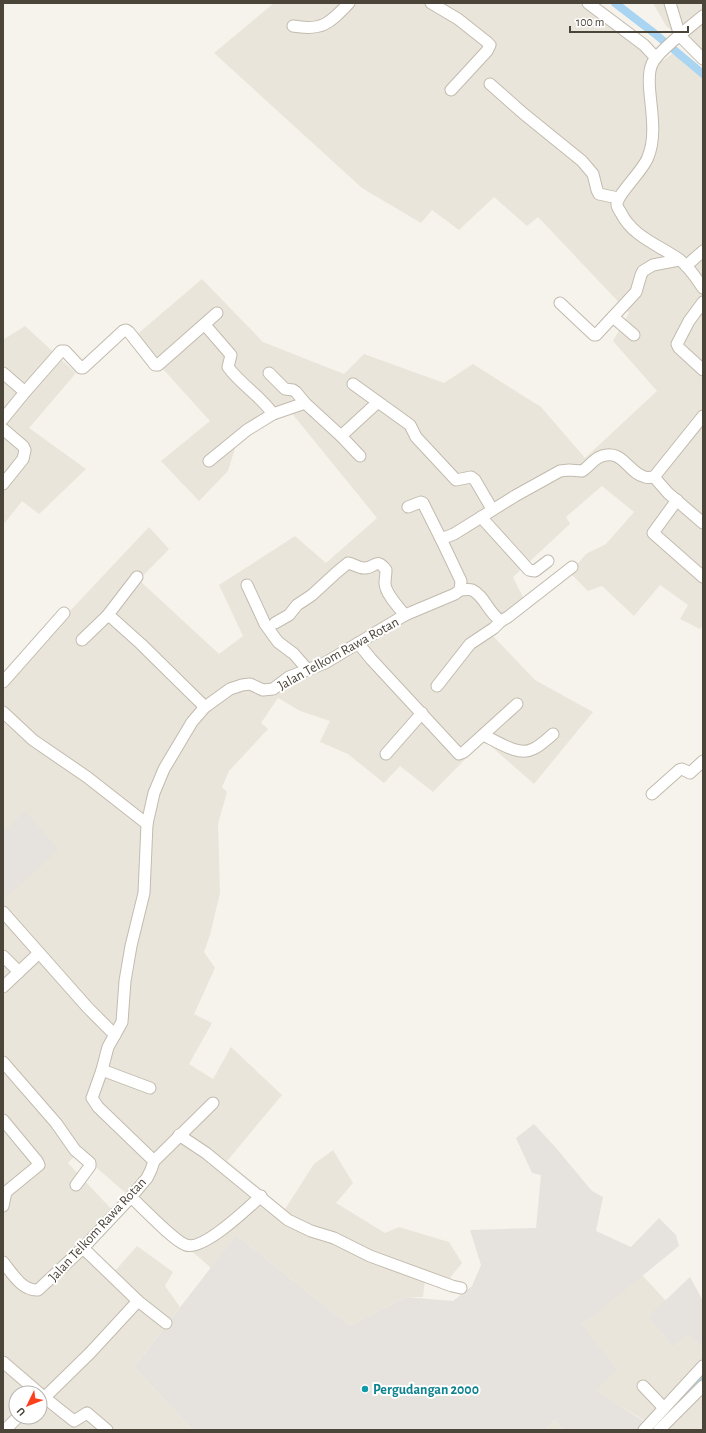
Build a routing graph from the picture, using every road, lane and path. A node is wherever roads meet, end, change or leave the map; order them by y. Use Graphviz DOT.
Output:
graph roads {
  1 [pos="349,3"];
  2 [pos="431,3"];
  3 [pos="588,3"];
  4 [pos="670,3"];
  5 [pos="703,16"];
  6 [pos="293,26"];
  7 [pos="678,38"];
  8 [pos="659,55"];
  9 [pos="703,59"];
  10 [pos="490,84"];
  11 [pos="450,90"];
  12 [pos="618,198"];
  13 [pos="703,251"];
  14 [pos="683,263"];
  15 [pos="703,288"];
  16 [pos="703,302"];
  17 [pos="560,304"];
  18 [pos="217,313"];
  19 [pos="614,317"];
  20 [pos="204,325"];
  21 [pos="634,335"];
  22 [pos="703,370"];
  23 [pos="3,373"];
  24 [pos="269,373"];
  25 [pos="353,384"];
  26 [pos="25,392"];
  27 [pos="378,402"];
  28 [pos="305,403"];
  29 [pos="274,414"];
  30 [pos="703,416"];
  31 [pos="3,419"];
  32 [pos="3,429"];
  33 [pos="341,436"];
  34 [pos="360,456"];
  35 [pos="209,461"];
  36 [pos="654,477"];
  37 [pos="3,484"];
  38 [pos="677,500"];
  39 [pos="408,507"];
  40 [pos="492,509"];
  41 [pos="481,517"];
  42 [pos="703,523"];
  43 [pos="441,539"];
  44 [pos="548,561"];
  45 [pos="572,566"];
  46 [pos="137,577"];
  47 [pos="703,577"];
  48 [pos="248,585"];
  49 [pos="460,590"];
  50 [pos="64,613"];
  51 [pos="405,615"];
  52 [pos="107,616"];
  53 [pos="501,621"];
  54 [pos="275,623"];
  55 [pos="82,640"];
  56 [pos="358,643"];
  57 [pos="307,669"];
  58 [pos="3,682"];
  59 [pos="437,686"];
  60 [pos="517,704"];
  61 [pos="205,707"];
  62 [pos="3,712"];
  63 [pos="422,713"];
  64 [pos="553,734"];
  65 [pos="483,735"];
  66 [pos="386,754"];
  67 [pos="703,761"];
  68 [pos="652,794"];
  69 [pos="147,824"];
  70 [pos="3,912"];
  71 [pos="39,953"];
  72 [pos="3,956"];
  73 [pos="19,972"];
  74 [pos="3,987"];
  75 [pos="115,1035"];
  76 [pos="3,1062"];
  77 [pos="102,1070"];
  78 [pos="150,1088"];
  79 [pos="213,1103"];
  80 [pos="3,1120"];
  81 [pos="179,1135"];
  82 [pos="154,1161"];
  83 [pos="76,1185"];
  84 [pos="5,1190"];
  85 [pos="261,1196"];
  86 [pos="131,1197"];
  87 [pos="3,1206"];
  88 [pos="83,1248"];
  89 [pos="3,1262"];
  90 [pos="461,1288"];
  91 [pos="138,1301"];
  92 [pos="166,1323"];
  93 [pos="3,1362"];
  94 [pos="703,1366"];
  95 [pos="28,1385"];
  96 [pos="48,1385"];
  97 [pos="643,1386"];
  98 [pos="703,1386"];
  99 [pos="48,1401"];
  100 [pos="664,1408"];
  101 [pos="107,1430"];
  102 [pos="644,1430"];
  103 [pos="659,1430"];
  1 -- 6 [label="street"];
  2 -- 11 [label="street"];
  3 -- 8 [label="street"];
  4 -- 7 [label="street"];
  5 -- 7 [label="street"];
  7 -- 8 [label="street"];
  7 -- 9 [label="street"];
  8 -- 12 [label="street"];
  10 -- 12 [label="street"];
  12 -- 14 [label="street"];
  13 -- 14 [label="street"];
  14 -- 15 [label="street"];
  14 -- 19 [label="street"];
  16 -- 22 [label="street"];
  17 -- 19 [label="street"];
  18 -- 20 [label="street"];
  19 -- 21 [label="street"];
  20 -- 26 [label="street"];
  20 -- 29 [label="street"];
  23 -- 26 [label="street"];
  24 -- 28 [label="street"];
  25 -- 27 [label="street"];
  26 -- 31 [label="street"];
  27 -- 33 [label="street"];
  27 -- 40 [label="street"];
  28 -- 29 [label="street"];
  28 -- 33 [label="street"];
  29 -- 35 [label="street"];
  30 -- 36 [label="street"];
  32 -- 37 [label="street"];
  33 -- 34 [label="street"];
  36 -- 38 [label="street"];
  36 -- 40 [label="street"];
  38 -- 42 [label="street"];
  38 -- 47 [label="street"];
  39 -- 43 [label="street"];
  40 -- 41 [label="street"];
  41 -- 43 [label="street"];
  41 -- 44 [label="street"];
  43 -- 49 [label="street"];
  45 -- 53 [label="street"];
  46 -- 52 [label="street"];
  48 -- 57 [label="street"];
  49 -- 51 [label="street, Jalan Telkom Rawa Rotan"];
  49 -- 53 [label="street"];
  50 -- 58 [label="street"];
  51 -- 54 [label="street"];
  51 -- 56 [label="street, Jalan Telkom Rawa Rotan"];
  52 -- 55 [label="street"];
  52 -- 61 [label="street"];
  53 -- 59 [label="street"];
  56 -- 57 [label="street, Jalan Telkom Rawa Rotan"];
  56 -- 63 [label="street"];
  57 -- 61 [label="street, Jalan Telkom Rawa Rotan"];
  60 -- 65 [label="street"];
  61 -- 69 [label="street, Jalan Telkom Rawa Rotan"];
  62 -- 69 [label="street"];
  63 -- 65 [label="street"];
  63 -- 66 [label="street"];
  64 -- 65 [label="street"];
  67 -- 68 [label="street"];
  69 -- 75 [label="street, Jalan Telkom Rawa Rotan"];
  70 -- 71 [label="street"];
  71 -- 73 [label="street"];
  71 -- 75 [label="street"];
  72 -- 73 [label="street"];
  73 -- 74 [label="street"];
  75 -- 77 [label="street, Jalan Telkom Rawa Rotan"];
  76 -- 83 [label="street"];
  77 -- 78 [label="street"];
  77 -- 82 [label="street, Jalan Telkom Rawa Rotan"];
  79 -- 81 [label="street"];
  80 -- 84 [label="street"];
  81 -- 82 [label="street"];
  81 -- 85 [label="street"];
  82 -- 86 [label="street, Jalan Telkom Rawa Rotan"];
  84 -- 87 [label="street"];
  85 -- 86 [label="street"];
  85 -- 90 [label="street"];
  86 -- 88 [label="street, Jalan Telkom Rawa Rotan"];
  88 -- 89 [label="street, Jalan Telkom Rawa Rotan"];
  88 -- 91 [label="street"];
  91 -- 92 [label="street"];
  91 -- 96 [label="street"];
  93 -- 95 [label="street"];
  94 -- 100 [label="street"];
  97 -- 100 [label="street"];
  98 -- 103 [label="street"];
  99 -- 101 [label="street"];
  100 -- 102 [label="street"];
}
